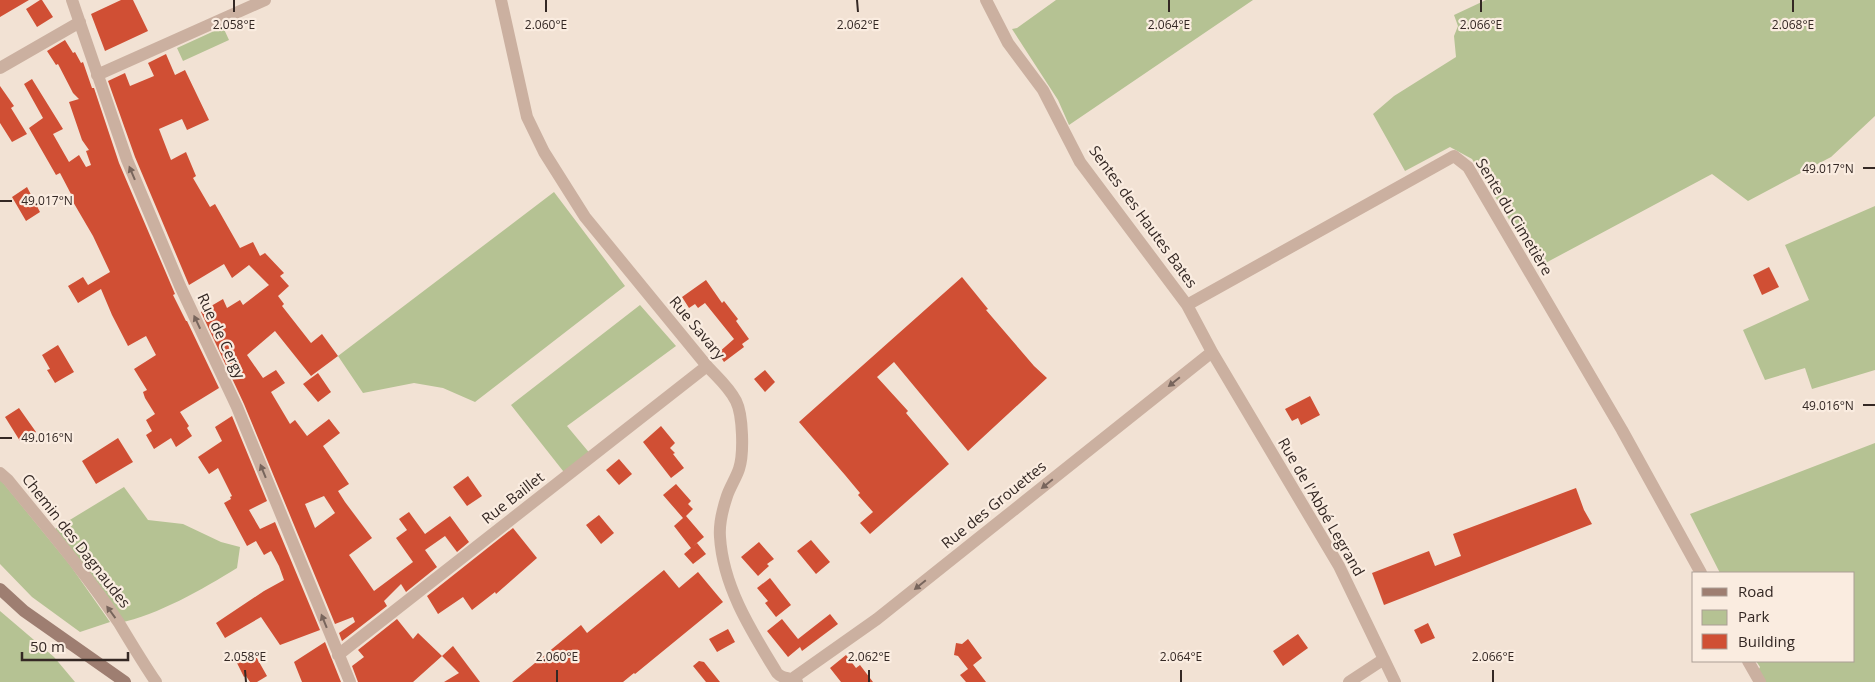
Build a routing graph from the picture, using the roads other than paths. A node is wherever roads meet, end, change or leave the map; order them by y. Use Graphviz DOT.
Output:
graph roads {
  1 [pos="72,0"];
  2 [pos="266,0"];
  3 [pos="501,0"];
  4 [pos="986,0"];
  5 [pos="80,22"];
  6 [pos="0,68"];
  7 [pos="97,75"];
  8 [pos="1188,305"];
  9 [pos="1212,352"];
  10 [pos="707,366"];
  11 [pos="0,473"];
  12 [pos="1700,572"];
  13 [pos="0,589"];
  14 [pos="338,655"];
  15 [pos="1384,659"];
  16 [pos="1749,662"];
  17 [pos="786,680"];
  18 [pos="125,682"];
  19 [pos="156,682"];
  20 [pos="350,682"];
  21 [pos="1349,682"];
  22 [pos="1396,682"];
  23 [pos="1760,682"];
  1 -- 5 [label="street, Rue de Cergy"];
  2 -- 7 [label="street"];
  3 -- 10 [label="street, Rue Savary"];
  4 -- 8 [label="street, Sentes des Hautes Bates"];
  5 -- 6 [label="street"];
  5 -- 7 [label="street, Rue de Cergy"];
  14 -- 7 [label="street, Rue de Cergy, one-way"];
  8 -- 9 [label="street, Sentes des Hautes Bates"];
  8 -- 12 [label="street, Sente du Cimetière"];
  9 -- 15 [label="street, Rue de l'Abbé Legrand"];
  9 -- 17 [label="street, Rue des Grouettes, one-way"];
  10 -- 14 [label="street, Rue Baillet"];
  10 -- 17 [label="street, Rue Savary"];
  19 -- 11 [label="street, Chemin des Dagnaudes, one-way"];
  13 -- 18 [label="main road"];
  14 -- 20 [label="street, Rue de Cergy"];
  15 -- 21 [label="street"];
  15 -- 22 [label="street, Rue de l'Abbé Legrand"];
  16 -- 23 [label="street"];
}
